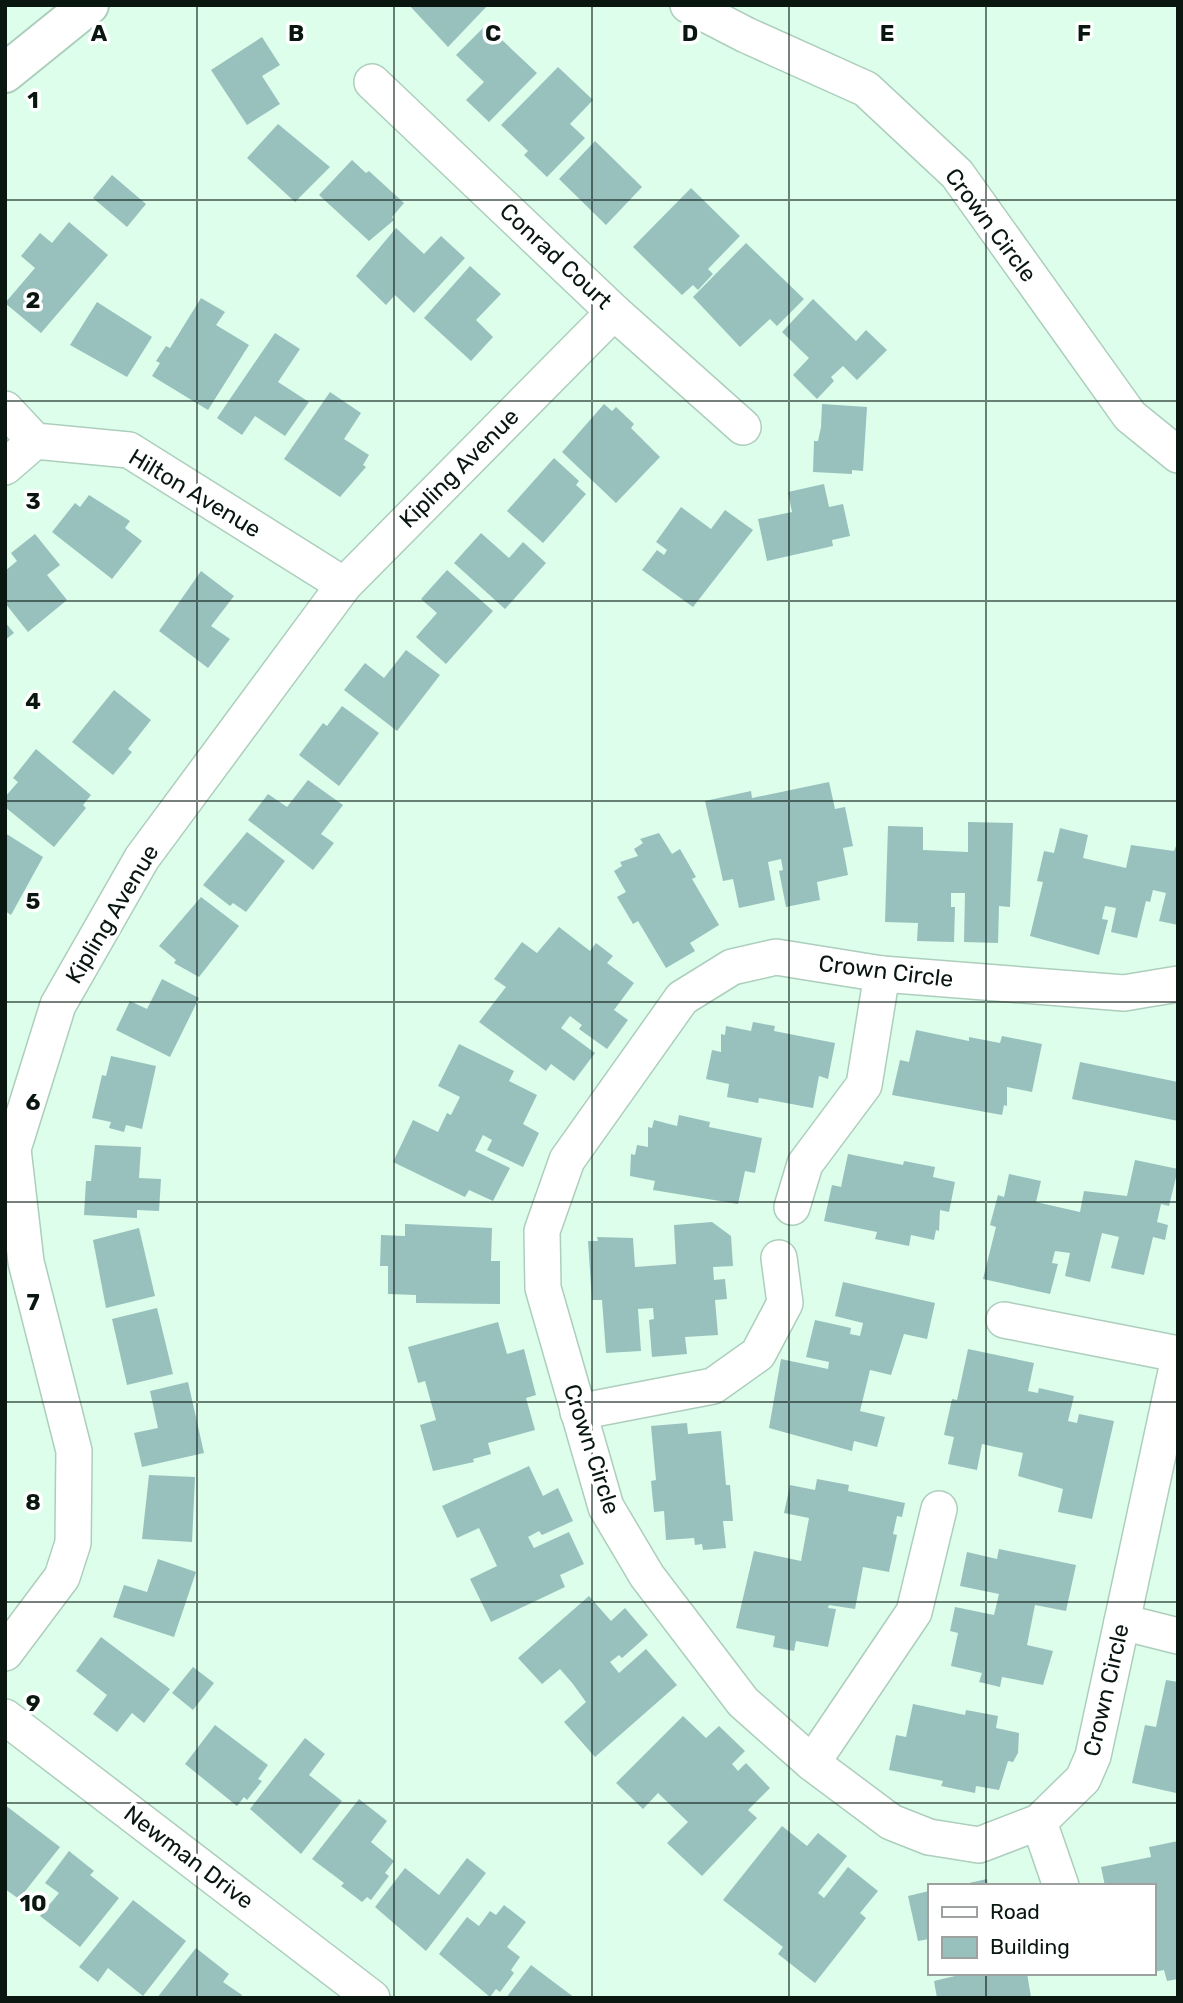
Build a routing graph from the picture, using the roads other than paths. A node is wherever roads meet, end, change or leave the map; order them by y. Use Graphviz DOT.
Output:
graph roads {
  1 [pos="89,5"];
  2 [pos="689,5"];
  3 [pos="5,73"];
  4 [pos="372,82"];
  5 [pos="614,312"];
  6 [pos="5,409"];
  7 [pos="743,427"];
  8 [pos="35,442"];
  9 [pos="1178,455"];
  10 [pos="5,467"];
  11 [pos="344,585"];
  12 [pos="881,974"];
  13 [pos="1178,984"];
  14 [pos="9,1148"];
  15 [pos="792,1207"];
  16 [pos="779,1258"];
  17 [pos="1004,1320"];
  18 [pos="1178,1354"];
  19 [pos="1178,1362"];
  20 [pos="578,1412"];
  21 [pos="939,1509"];
  22 [pos="1122,1622"];
  23 [pos="1178,1636"];
  24 [pos="5,1653"];
  25 [pos="5,1717"];
  26 [pos="811,1763"];
  27 [pos="1039,1822"];
  28 [pos="1060,1884"];
  29 [pos="372,1998"];
  1 -- 3 [label="main road"];
  2 -- 9 [label="street, Crown Circle"];
  4 -- 5 [label="street, Conrad Court"];
  5 -- 7 [label="street, Conrad Court"];
  5 -- 11 [label="street, Kipling Avenue"];
  6 -- 8 [label="street"];
  8 -- 10 [label="street"];
  8 -- 11 [label="street, Hilton Avenue"];
  11 -- 14 [label="street, Kipling Avenue"];
  12 -- 13 [label="street, Crown Circle"];
  12 -- 15 [label="street"];
  12 -- 20 [label="street, Crown Circle"];
  14 -- 24 [label="street, Kipling Avenue"];
  16 -- 20 [label="street"];
  17 -- 18 [label="street"];
  19 -- 22 [label="street, Crown Circle"];
  20 -- 26 [label="street, Crown Circle"];
  21 -- 26 [label="street"];
  22 -- 23 [label="street"];
  22 -- 27 [label="street, Crown Circle"];
  25 -- 29 [label="street, Newman Drive"];
  26 -- 27 [label="street, Crown Circle"];
  27 -- 28 [label="street"];
}
